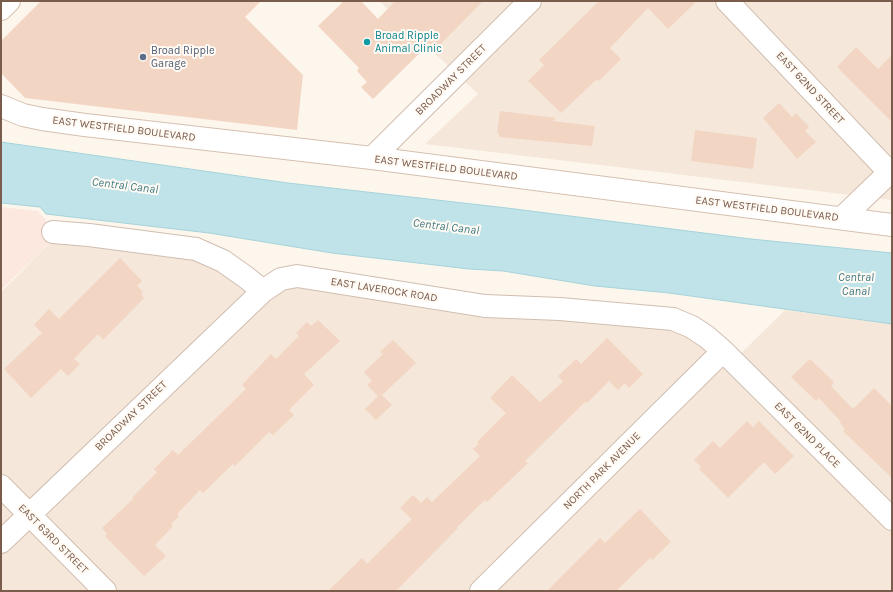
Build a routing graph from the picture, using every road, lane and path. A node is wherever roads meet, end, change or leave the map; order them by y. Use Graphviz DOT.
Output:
graph roads {
  1 [pos="9,1"];
  2 [pos="530,1"];
  3 [pos="727,1"];
  4 [pos="1,9"];
  5 [pos="1,106"];
  6 [pos="372,158"];
  7 [pos="891,172"];
  8 [pos="842,218"];
  9 [pos="892,225"];
  10 [pos="53,232"];
  11 [pos="262,291"];
  12 [pos="723,351"];
  13 [pos="1,486"];
  14 [pos="29,514"];
  15 [pos="892,519"];
  16 [pos="1,542"];
  17 [pos="106,591"];
  18 [pos="481,591"];
  1 -- 4 [label="street"];
  2 -- 6 [label="street, BROADWAY STREET"];
  3 -- 7 [label="street, EAST 62ND STREET"];
  5 -- 6 [label="street, EAST WESTFIELD BOULEVARD"];
  6 -- 8 [label="street, EAST WESTFIELD BOULEVARD"];
  7 -- 8 [label="street"];
  8 -- 9 [label="street, EAST WESTFIELD BOULEVARD"];
  10 -- 11 [label="street"];
  11 -- 12 [label="street, EAST LAVEROCK ROAD"];
  11 -- 14 [label="street, BROADWAY STREET"];
  12 -- 15 [label="street, EAST 62ND PLACE"];
  12 -- 18 [label="street, NORTH PARK AVENUE"];
  13 -- 14 [label="street, EAST 63RD STREET"];
  14 -- 16 [label="street, BROADWAY STREET"];
  14 -- 17 [label="street, EAST 63RD STREET"];
}
